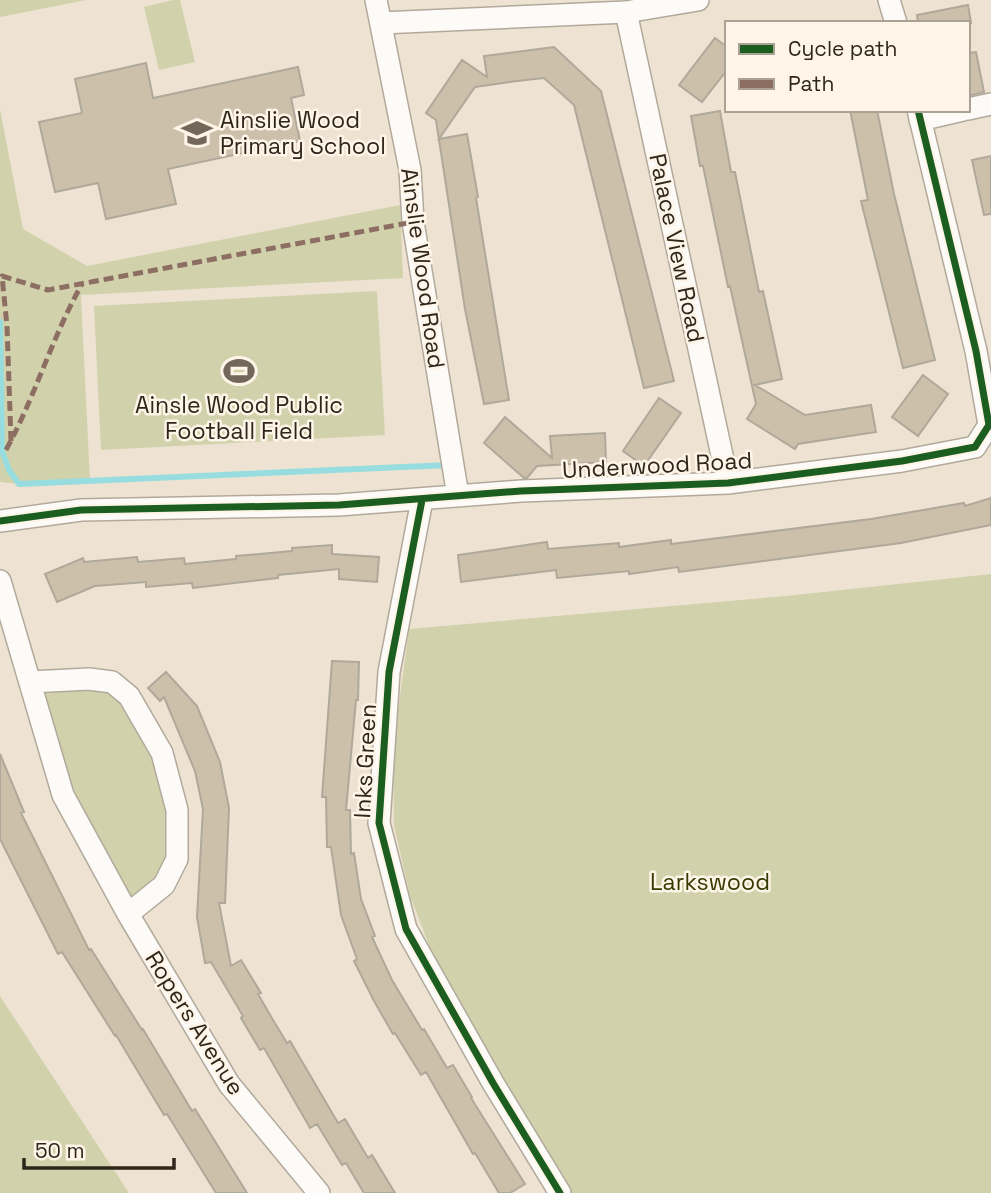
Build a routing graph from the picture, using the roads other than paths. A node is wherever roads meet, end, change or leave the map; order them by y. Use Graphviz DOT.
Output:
graph roads {
  1 [pos="376,0"];
  2 [pos="698,0"];
  3 [pos="889,0"];
  4 [pos="626,12"];
  5 [pos="895,21"];
  6 [pos="381,23"];
  7 [pos="991,104"];
  8 [pos="970,109"];
  9 [pos="945,112"];
  10 [pos="919,115"];
  11 [pos="728,483"];
  12 [pos="457,496"];
  13 [pos="422,500"];
  14 [pos="0,521"];
  15 [pos="0,581"];
  16 [pos="30,682"];
  17 [pos="128,914"];
  18 [pos="319,1193"];
  19 [pos="560,1193"];
  1 -- 6 [label="street, Ainslie Wood Road"];
  2 -- 4 [label="street"];
  3 -- 5 [label="street"];
  4 -- 6 [label="street"];
  4 -- 11 [label="street, Palace View Road"];
  6 -- 12 [label="street, Ainslie Wood Road"];
  7 -- 8 [label="street"];
  9 -- 10 [label="street"];
  10 -- 11 [label="street, Underwood Road"];
  11 -- 12 [label="street, Underwood Road"];
  12 -- 13 [label="street, Underwood Road"];
  13 -- 14 [label="street, Underwood Road"];
  13 -- 19 [label="street, Inks Green"];
  15 -- 16 [label="street, Ropers Avenue"];
  16 -- 17 [label="street, Ropers Avenue"];
  16 -- 17 [label="street"];
  17 -- 18 [label="street, Ropers Avenue"];
}
